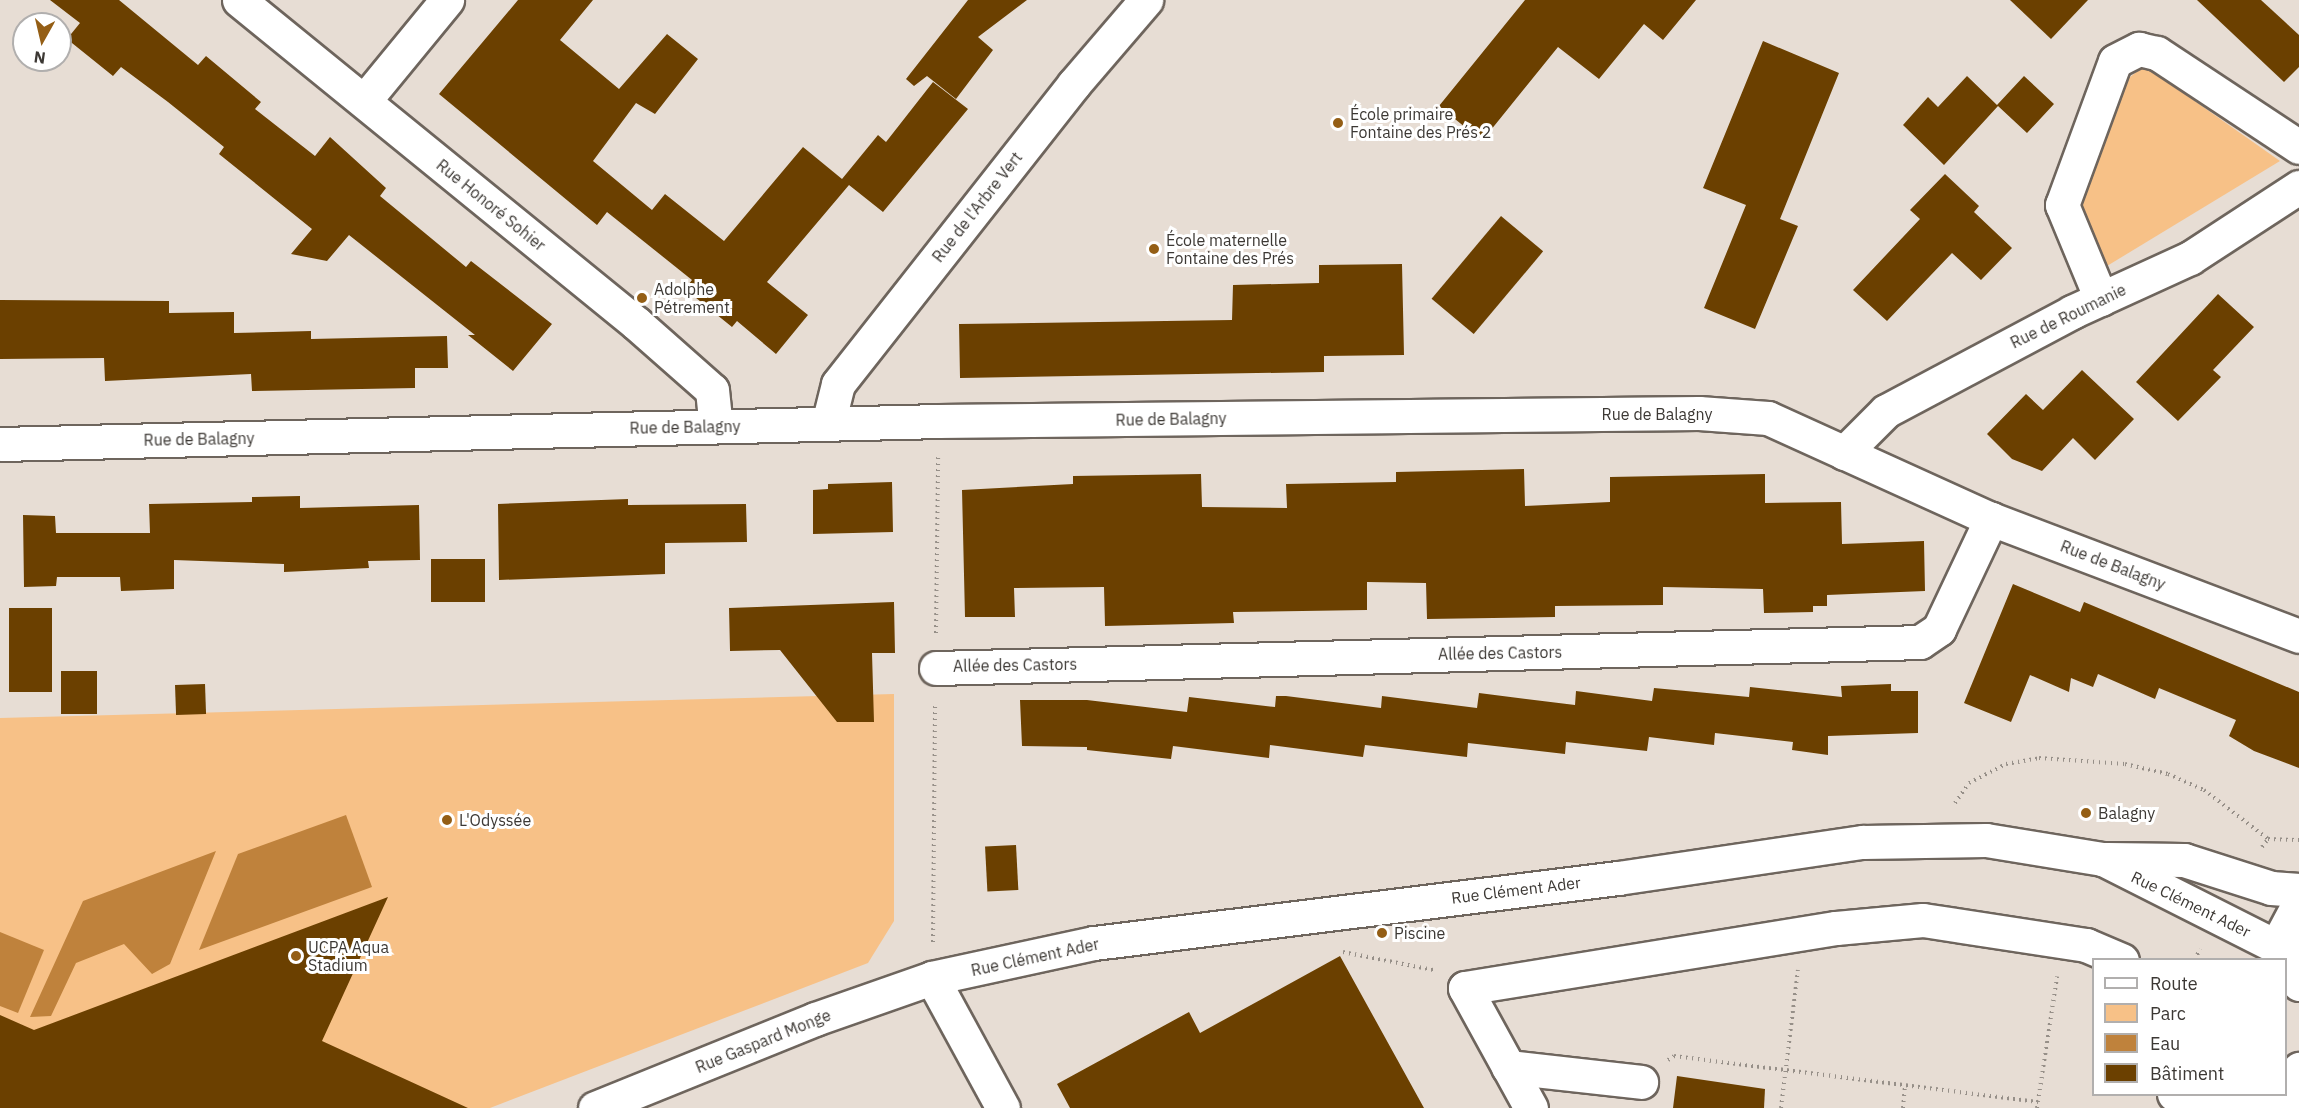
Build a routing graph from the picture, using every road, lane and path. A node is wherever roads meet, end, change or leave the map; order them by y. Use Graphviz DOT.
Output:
graph roads {
  1 [pos="239,0"];
  2 [pos="447,0"];
  3 [pos="1146,0"];
  4 [pos="363,101"];
  5 [pos="2299,147"];
  6 [pos="2299,186"];
  7 [pos="2101,299"];
  8 [pos="828,424"];
  9 [pos="716,426"];
  10 [pos="0,444"];
  11 [pos="1844,453"];
  12 [pos="1991,519"];
  13 [pos="2299,636"];
  14 [pos="936,668"];
  15 [pos="1931,838"];
  16 [pos="2268,839"];
  17 [pos="2102,858"];
  18 [pos="2299,890"];
  19 [pos="2299,903"];
  20 [pos="1803,933"];
  21 [pos="2062,941"];
  22 [pos="1340,944"];
  23 [pos="2116,958"];
  24 [pos="2272,958"];
  25 [pos="2287,958"];
  26 [pos="932,978"];
  27 [pos="1465,988"];
  28 [pos="1508,1066"];
  29 [pos="1786,1070"];
  30 [pos="1641,1082"];
  31 [pos="1905,1085"];
  32 [pos="2038,1102"];
  33 [pos="595,1108"];
  34 [pos="1003,1108"];
  35 [pos="1531,1108"];
  36 [pos="1781,1108"];
  37 [pos="1903,1108"];
  38 [pos="2037,1108"];
  1 -- 4 [label="street, Rue Honoré Sohier"];
  2 -- 4 [label="street"];
  3 -- 8 [label="street, Rue de l'Arbre Vert"];
  4 -- 9 [label="street, Rue Honoré Sohier"];
  5 -- 7 [label="street"];
  6 -- 7 [label="street, Rue de Roumanie"];
  7 -- 11 [label="street, Rue de Roumanie"];
  8 -- 9 [label="street, Rue de Balagny"];
  8 -- 11 [label="street, Rue de Balagny"];
  9 -- 10 [label="street, Rue de Balagny"];
  11 -- 12 [label="street, Rue de Balagny"];
  12 -- 13 [label="street, Rue de Balagny"];
  12 -- 14 [label="street, Allée des Castors"];
  15 -- 16 [label="path"];
  15 -- 17 [label="street, Rue Clément Ader"];
  15 -- 26 [label="street, Rue Clément Ader"];
  17 -- 18 [label="street, Rue Clément Ader"];
  17 -- 24 [label="street, Rue Clément Ader"];
  19 -- 25 [label="street"];
  20 -- 21 [label="street"];
  20 -- 27 [label="street"];
  20 -- 29 [label="path"];
  21 -- 23 [label="street"];
  21 -- 32 [label="path"];
  22 -- 27 [label="path"];
  26 -- 33 [label="street, Rue Gaspard Monge"];
  26 -- 34 [label="street"];
  27 -- 28 [label="street"];
  28 -- 30 [label="street"];
  28 -- 35 [label="street"];
  29 -- 30 [label="path"];
  29 -- 31 [label="path"];
  29 -- 36 [label="path"];
  31 -- 32 [label="path"];
  31 -- 37 [label="path"];
  32 -- 38 [label="path"];
}
